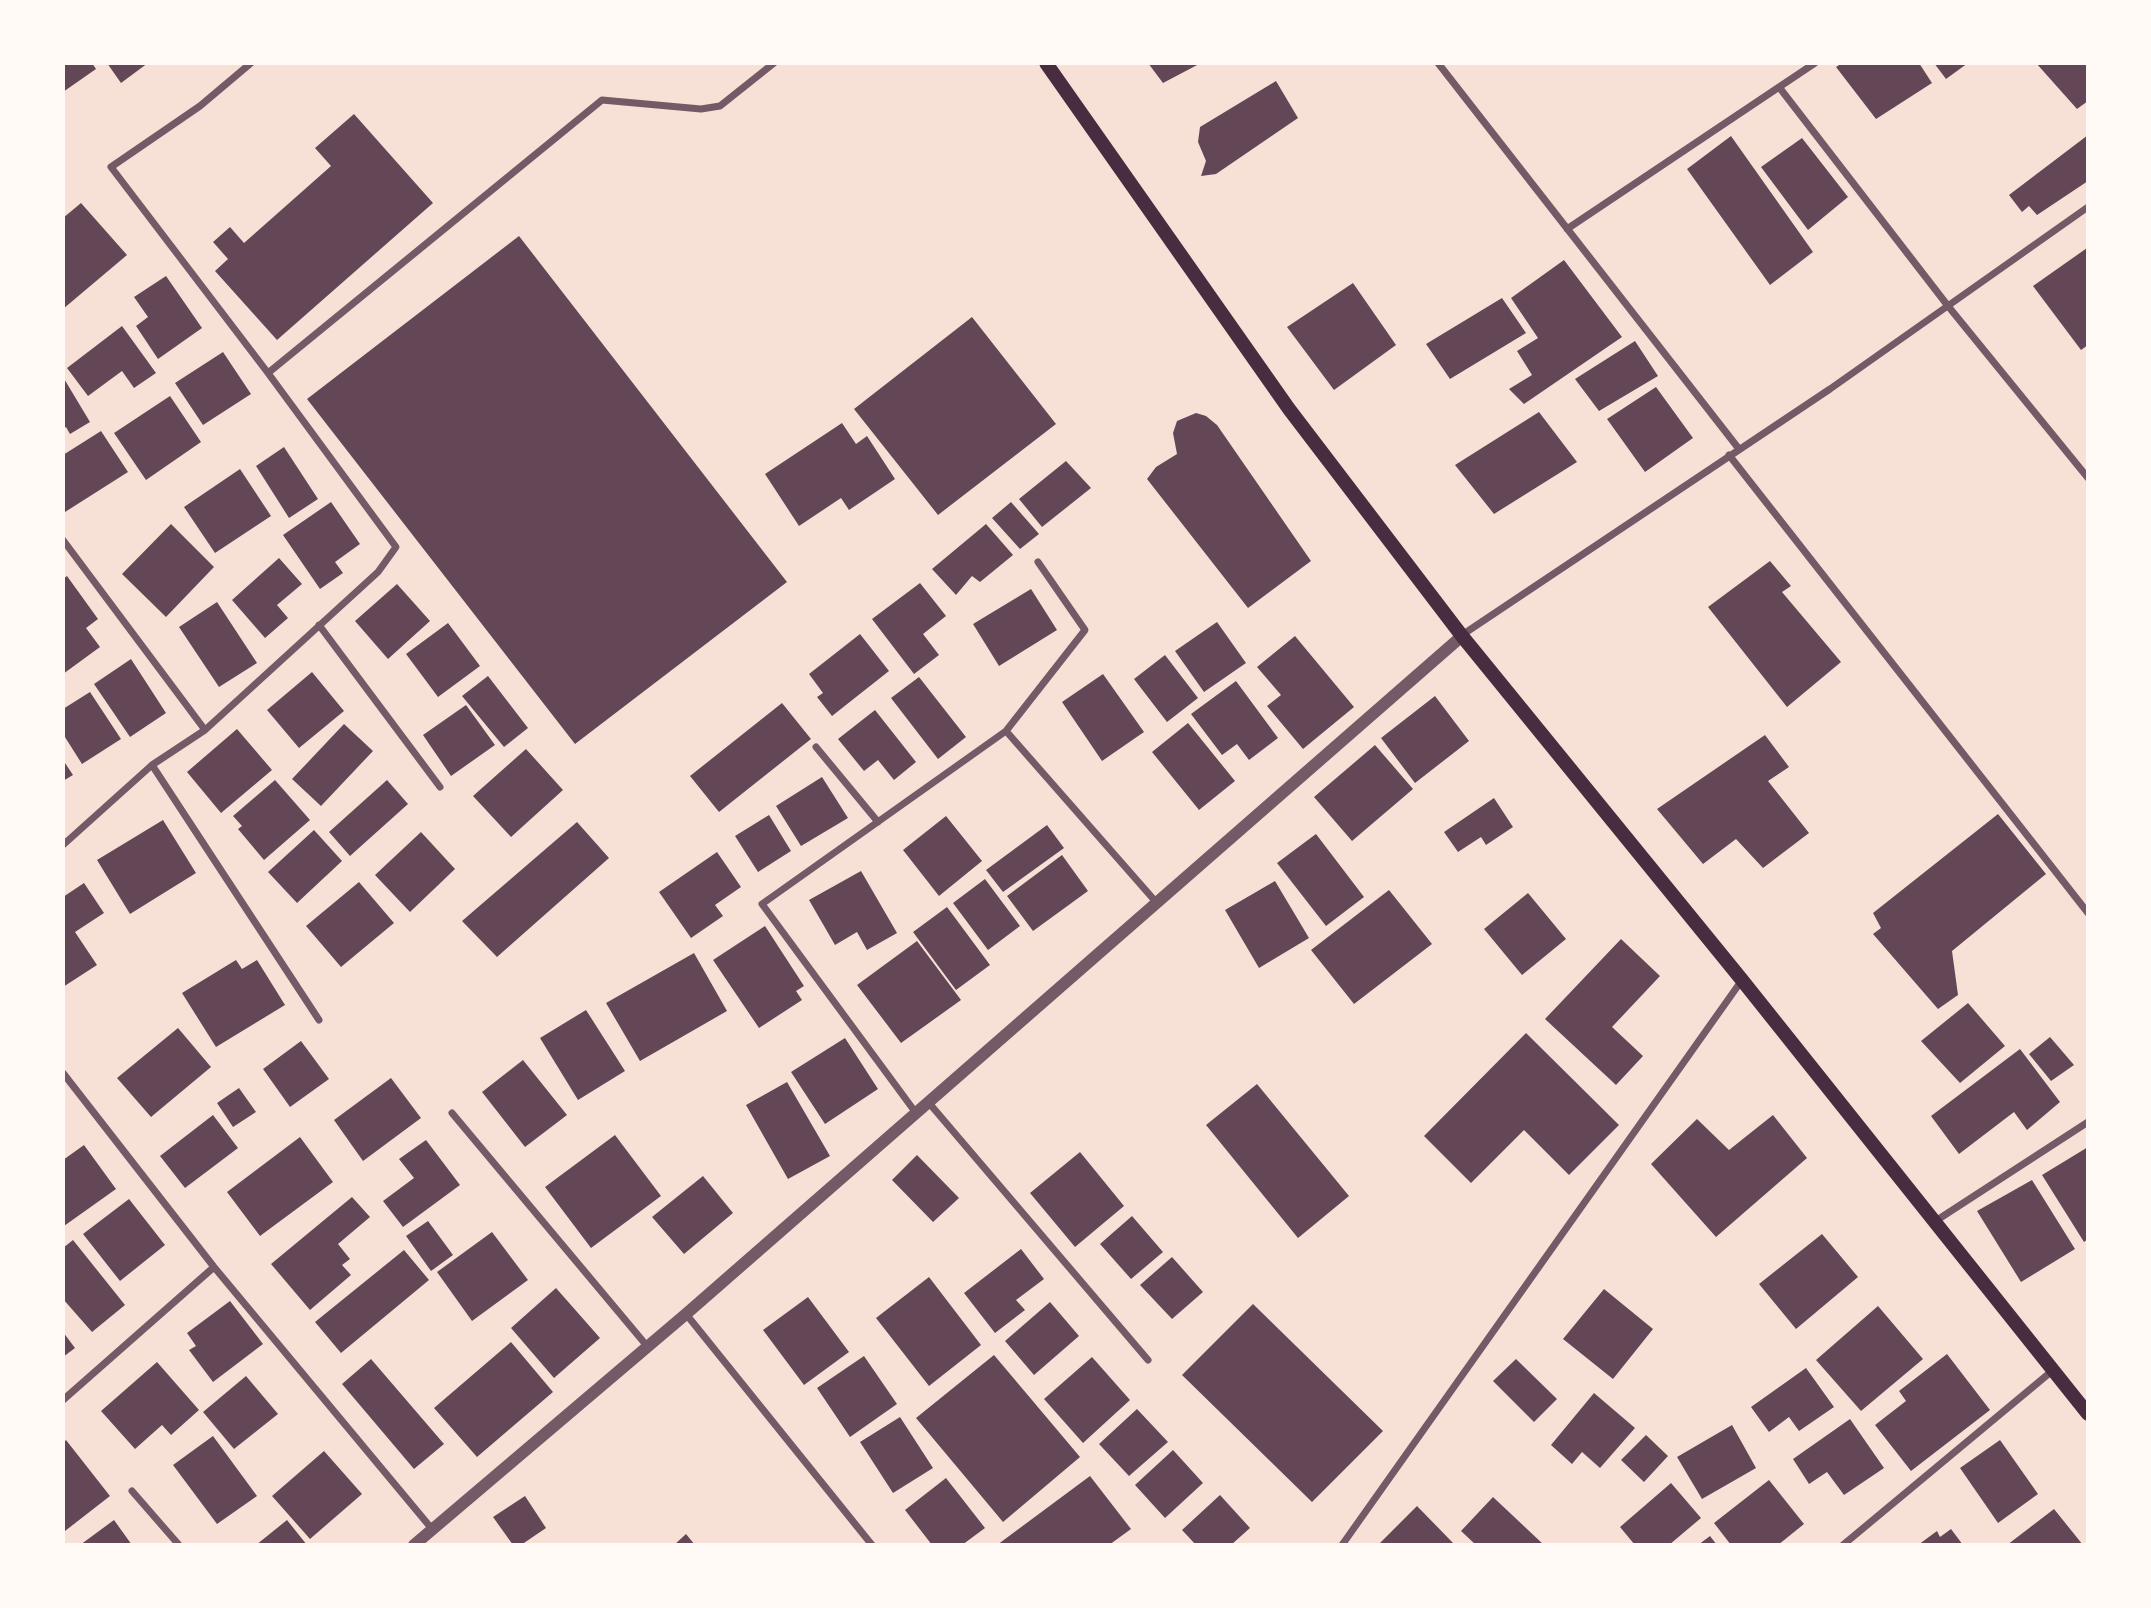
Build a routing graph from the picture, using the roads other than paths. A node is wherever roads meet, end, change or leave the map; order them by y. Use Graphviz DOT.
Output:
graph roads {
  1 [pos="251,63"];
  2 [pos="774,63"];
  3 [pos="1046,63"];
  4 [pos="1438,63"];
  5 [pos="1815,63"];
  6 [pos="1779,87"];
  7 [pos="2088,207"];
  8 [pos="1567,229"];
  9 [pos="1948,306"];
  10 [pos="268,373"];
  11 [pos="1738,449"];
  12 [pos="1728,455"];
  13 [pos="2088,478"];
  14 [pos="63,540"];
  15 [pos="1038,562"];
  16 [pos="319,625"];
  17 [pos="1462,636"];
  18 [pos="205,730"];
  19 [pos="1006,731"];
  20 [pos="816,747"];
  21 [pos="152,765"];
  22 [pos="440,787"];
  23 [pos="878,822"];
  24 [pos="63,845"];
  25 [pos="1156,902"];
  26 [pos="2088,913"];
  27 [pos="1742,980"];
  28 [pos="319,1020"];
  29 [pos="63,1073"];
  30 [pos="929,1103"];
  31 [pos="452,1113"];
  32 [pos="916,1114"];
  33 [pos="2088,1122"];
  34 [pos="1933,1222"];
  35 [pos="214,1266"];
  36 [pos="686,1314"];
  37 [pos="646,1346"];
  38 [pos="1148,1360"];
  39 [pos="2052,1371"];
  40 [pos="63,1400"];
  41 [pos="2088,1414"];
  42 [pos="132,1491"];
  43 [pos="432,1529"];
  44 [pos="179,1545"];
  45 [pos="414,1545"];
  46 [pos="872,1545"];
  47 [pos="1342,1545"];
  48 [pos="1843,1545"];
  1 -- 10 [label="street"];
  2 -- 10 [label="street"];
  3 -- 17 [label="main road"];
  4 -- 8 [label="street"];
  5 -- 6 [label="street"];
  6 -- 8 [label="street"];
  6 -- 9 [label="street"];
  7 -- 9 [label="street"];
  8 -- 11 [label="street"];
  9 -- 11 [label="street"];
  9 -- 13 [label="street"];
  10 -- 16 [label="street"];
  11 -- 12 [label="street"];
  12 -- 17 [label="street"];
  12 -- 26 [label="street"];
  14 -- 18 [label="street"];
  15 -- 19 [label="street"];
  16 -- 18 [label="street"];
  16 -- 22 [label="street"];
  17 -- 25 [label="street"];
  17 -- 27 [label="main road"];
  18 -- 21 [label="street"];
  19 -- 23 [label="street"];
  19 -- 25 [label="street"];
  20 -- 23 [label="street"];
  21 -- 24 [label="street"];
  21 -- 28 [label="street"];
  23 -- 32 [label="street"];
  25 -- 30 [label="street"];
  27 -- 34 [label="main road"];
  27 -- 47 [label="street"];
  29 -- 35 [label="street"];
  30 -- 32 [label="street"];
  30 -- 38 [label="street"];
  31 -- 37 [label="street"];
  32 -- 36 [label="street"];
  33 -- 34 [label="street"];
  34 -- 39 [label="main road"];
  35 -- 40 [label="street"];
  35 -- 43 [label="street"];
  36 -- 37 [label="street"];
  36 -- 46 [label="street"];
  37 -- 43 [label="street"];
  39 -- 41 [label="main road"];
  39 -- 48 [label="street"];
  42 -- 44 [label="street"];
  43 -- 45 [label="street"];
}
